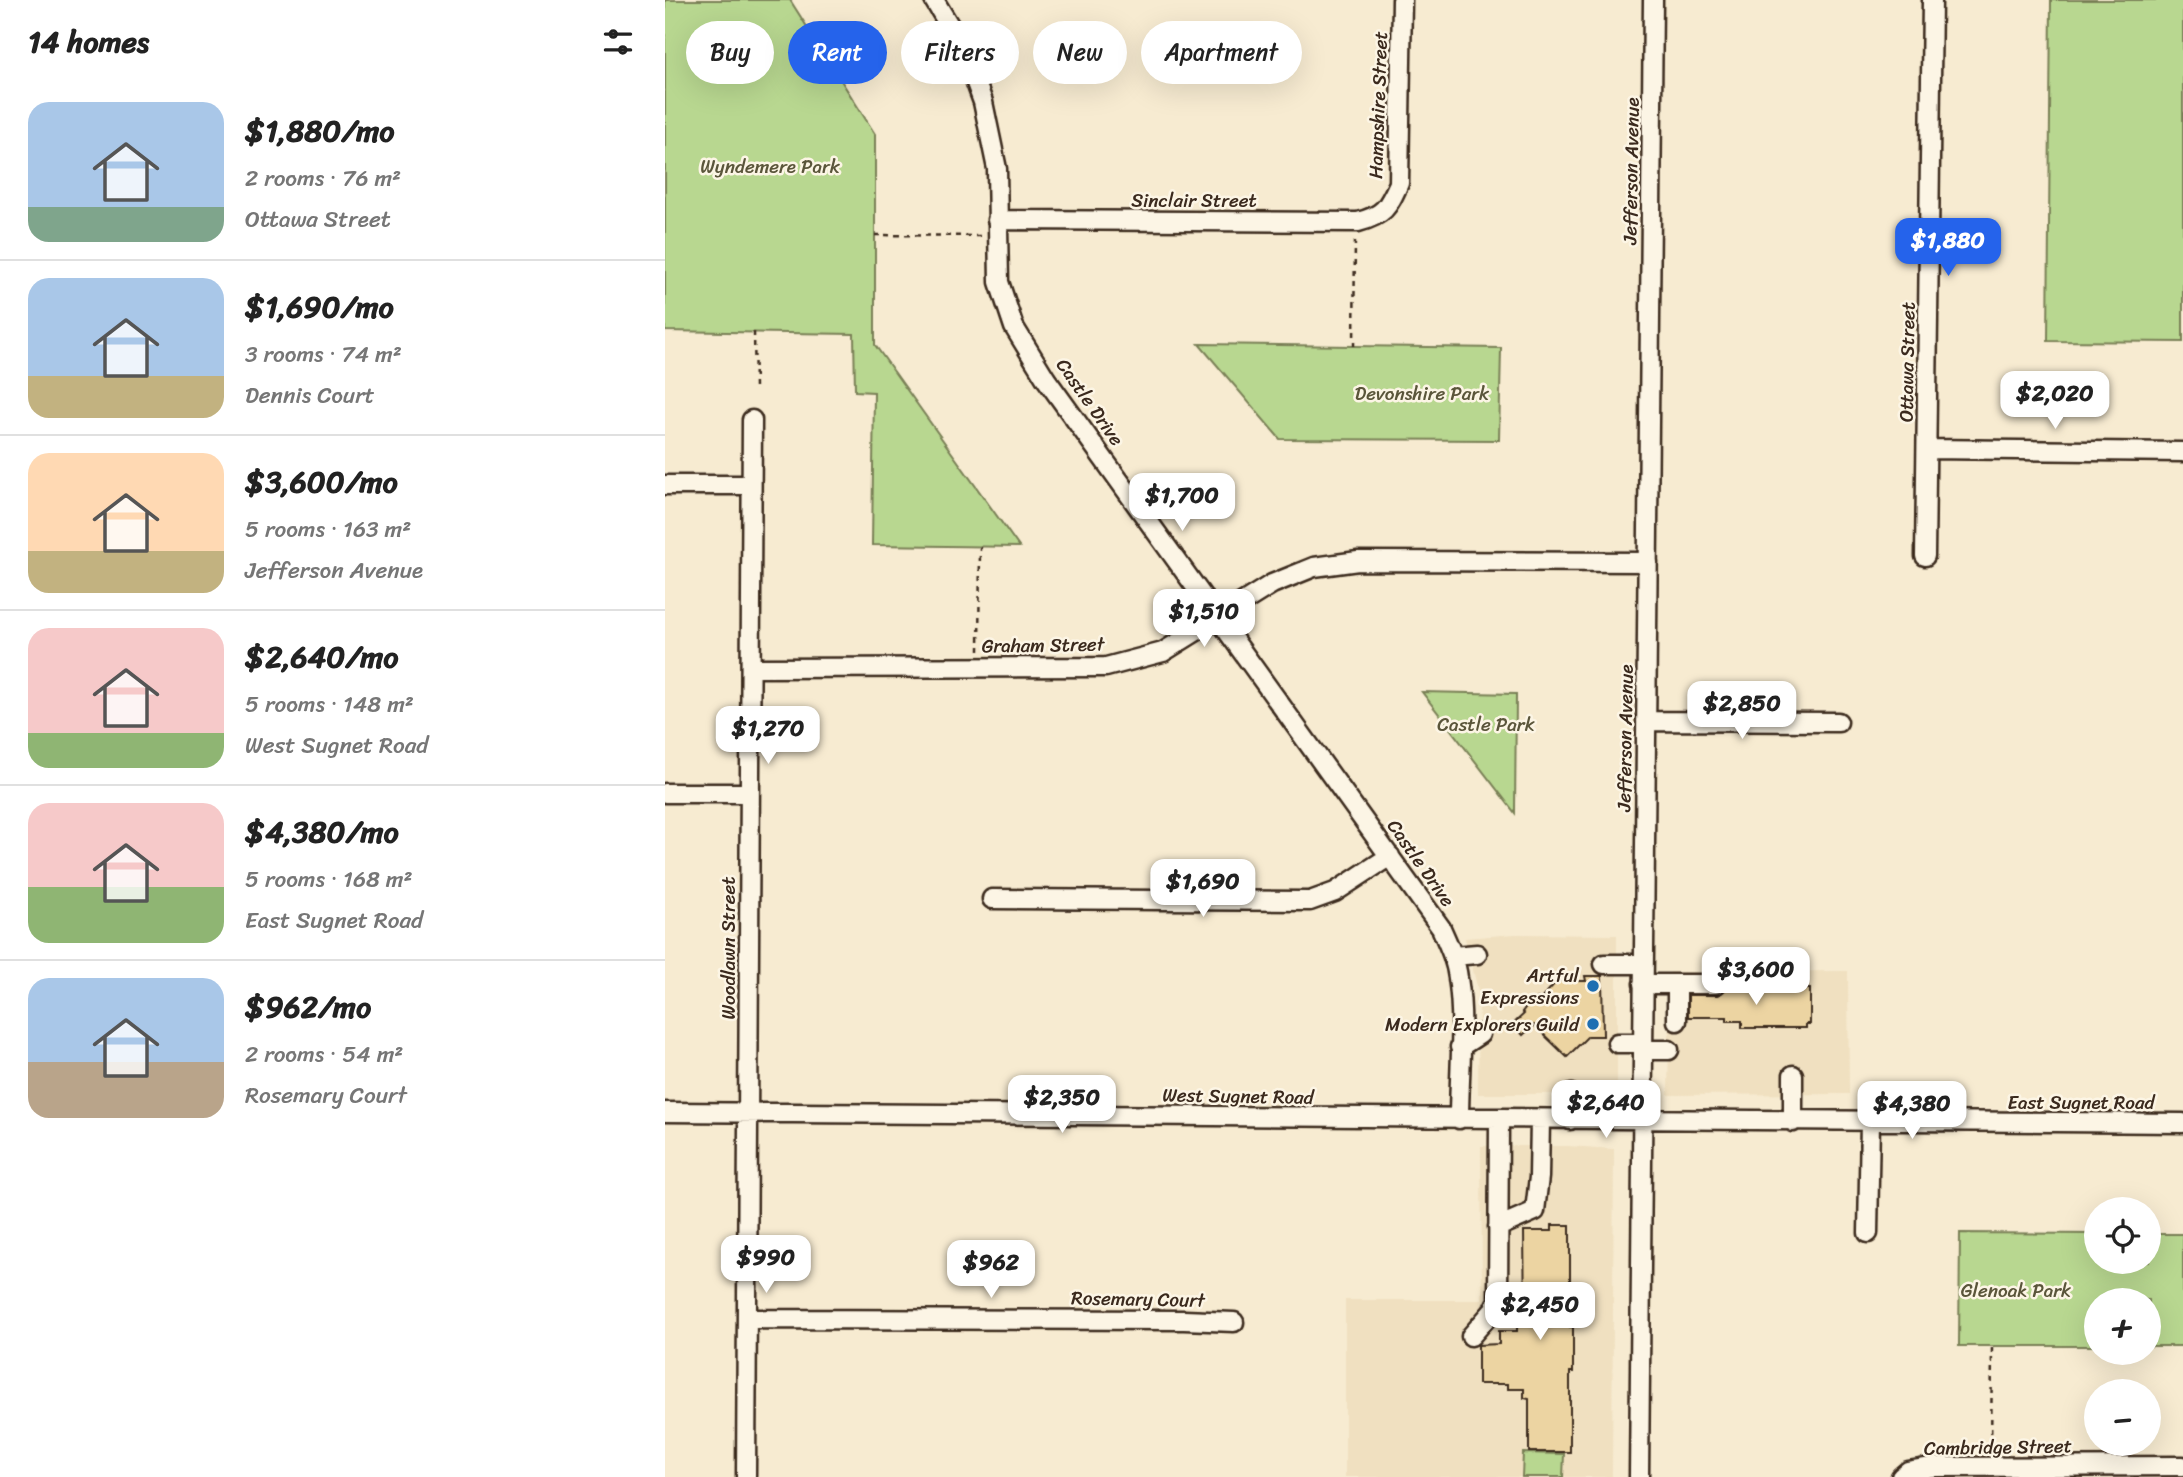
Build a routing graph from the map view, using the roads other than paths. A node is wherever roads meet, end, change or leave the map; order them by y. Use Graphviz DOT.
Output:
graph roads {
  1 [pos="934,0"];
  2 [pos="1402,0"];
  3 [pos="1653,0"];
  4 [pos="1932,0"];
  5 [pos="1387,208"];
  6 [pos="997,219"];
  7 [pos="752,420"];
  8 [pos="1927,449"];
  9 [pos="2183,452"];
  10 [pos="665,485"];
  11 [pos="750,485"];
  12 [pos="1925,556"];
  13 [pos="1648,562"];
  14 [pos="1218,617"];
  15 [pos="751,668"];
  16 [pos="1646,721"];
  17 [pos="1838,722"];
  18 [pos="665,793"];
  19 [pos="748,793"];
  20 [pos="1390,856"];
  21 [pos="992,899"];
  22 [pos="1477,954"];
  23 [pos="1453,956"];
  24 [pos="1604,964"];
  25 [pos="1643,964"];
  26 [pos="1643,984"];
  27 [pos="1677,984"];
  28 [pos="1716,984"];
  29 [pos="1677,1021"];
  30 [pos="1479,1034"];
  31 [pos="1617,1044"];
  32 [pos="1643,1046"];
  33 [pos="1460,1047"];
  34 [pos="1669,1050"];
  35 [pos="1793,1075"];
  36 [pos="1570,1094"];
  37 [pos="665,1112"];
  38 [pos="748,1113"];
  39 [pos="1459,1119"];
  40 [pos="1499,1119"];
  41 [pos="1540,1120"];
  42 [pos="1570,1120"];
  43 [pos="1642,1121"];
  44 [pos="1793,1122"];
  45 [pos="1870,1122"];
  46 [pos="2183,1123"];
  47 [pos="1498,1227"];
  48 [pos="1868,1233"];
  49 [pos="747,1319"];
  50 [pos="1234,1322"];
  51 [pos="1471,1336"];
  52 [pos="2183,1466"];
  53 [pos="746,1477"];
  54 [pos="1639,1477"];
  55 [pos="1901,1477"];
  1 -- 6 [label="street, Castle Drive"];
  2 -- 5 [label="street, Hampshire Street"];
  3 -- 13 [label="street, Jefferson Avenue"];
  4 -- 8 [label="street, Ottawa Street"];
  5 -- 6 [label="street, Sinclair Street"];
  6 -- 14 [label="street, Castle Drive"];
  7 -- 11 [label="street, Woodlawn Street"];
  8 -- 9 [label="street"];
  8 -- 12 [label="street, Ottawa Street"];
  10 -- 11 [label="street"];
  11 -- 15 [label="street, Woodlawn Street"];
  13 -- 14 [label="street, Graham Street"];
  13 -- 16 [label="street, Jefferson Avenue"];
  14 -- 15 [label="street, Graham Street"];
  14 -- 20 [label="street, Castle Drive"];
  15 -- 19 [label="street, Woodlawn Street"];
  16 -- 17 [label="street"];
  16 -- 25 [label="street, Jefferson Avenue"];
  18 -- 19 [label="street"];
  19 -- 38 [label="street, Woodlawn Street"];
  20 -- 21 [label="street"];
  20 -- 23 [label="street, Castle Drive"];
  22 -- 23 [label="street"];
  23 -- 33 [label="street, Castle Drive"];
  24 -- 25 [label="street"];
  25 -- 26 [label="street, Jefferson Avenue"];
  26 -- 27 [label="street"];
  26 -- 32 [label="street, Jefferson Avenue"];
  27 -- 28 [label="street"];
  27 -- 29 [label="street"];
  30 -- 33 [label="street"];
  31 -- 32 [label="street"];
  32 -- 34 [label="street"];
  32 -- 43 [label="street, Jefferson Avenue"];
  33 -- 39 [label="street, Castle Drive"];
  35 -- 44 [label="street"];
  36 -- 42 [label="street"];
  37 -- 38 [label="street, West Sugnet Road"];
  38 -- 39 [label="street, West Sugnet Road"];
  38 -- 49 [label="street, Woodlawn Street"];
  39 -- 40 [label="street, West Sugnet Road"];
  40 -- 41 [label="street, West Sugnet Road"];
  40 -- 47 [label="street"];
  41 -- 42 [label="street, West Sugnet Road"];
  41 -- 47 [label="street"];
  42 -- 43 [label="street, West Sugnet Road"];
  43 -- 44 [label="street, East Sugnet Road"];
  43 -- 54 [label="street, Jefferson Avenue"];
  44 -- 45 [label="street, East Sugnet Road"];
  45 -- 46 [label="street, East Sugnet Road"];
  45 -- 48 [label="street"];
  47 -- 51 [label="street"];
  49 -- 50 [label="street, Rosemary Court"];
  49 -- 53 [label="street, Woodlawn Street"];
  52 -- 55 [label="street, Cambridge Street"];
}
